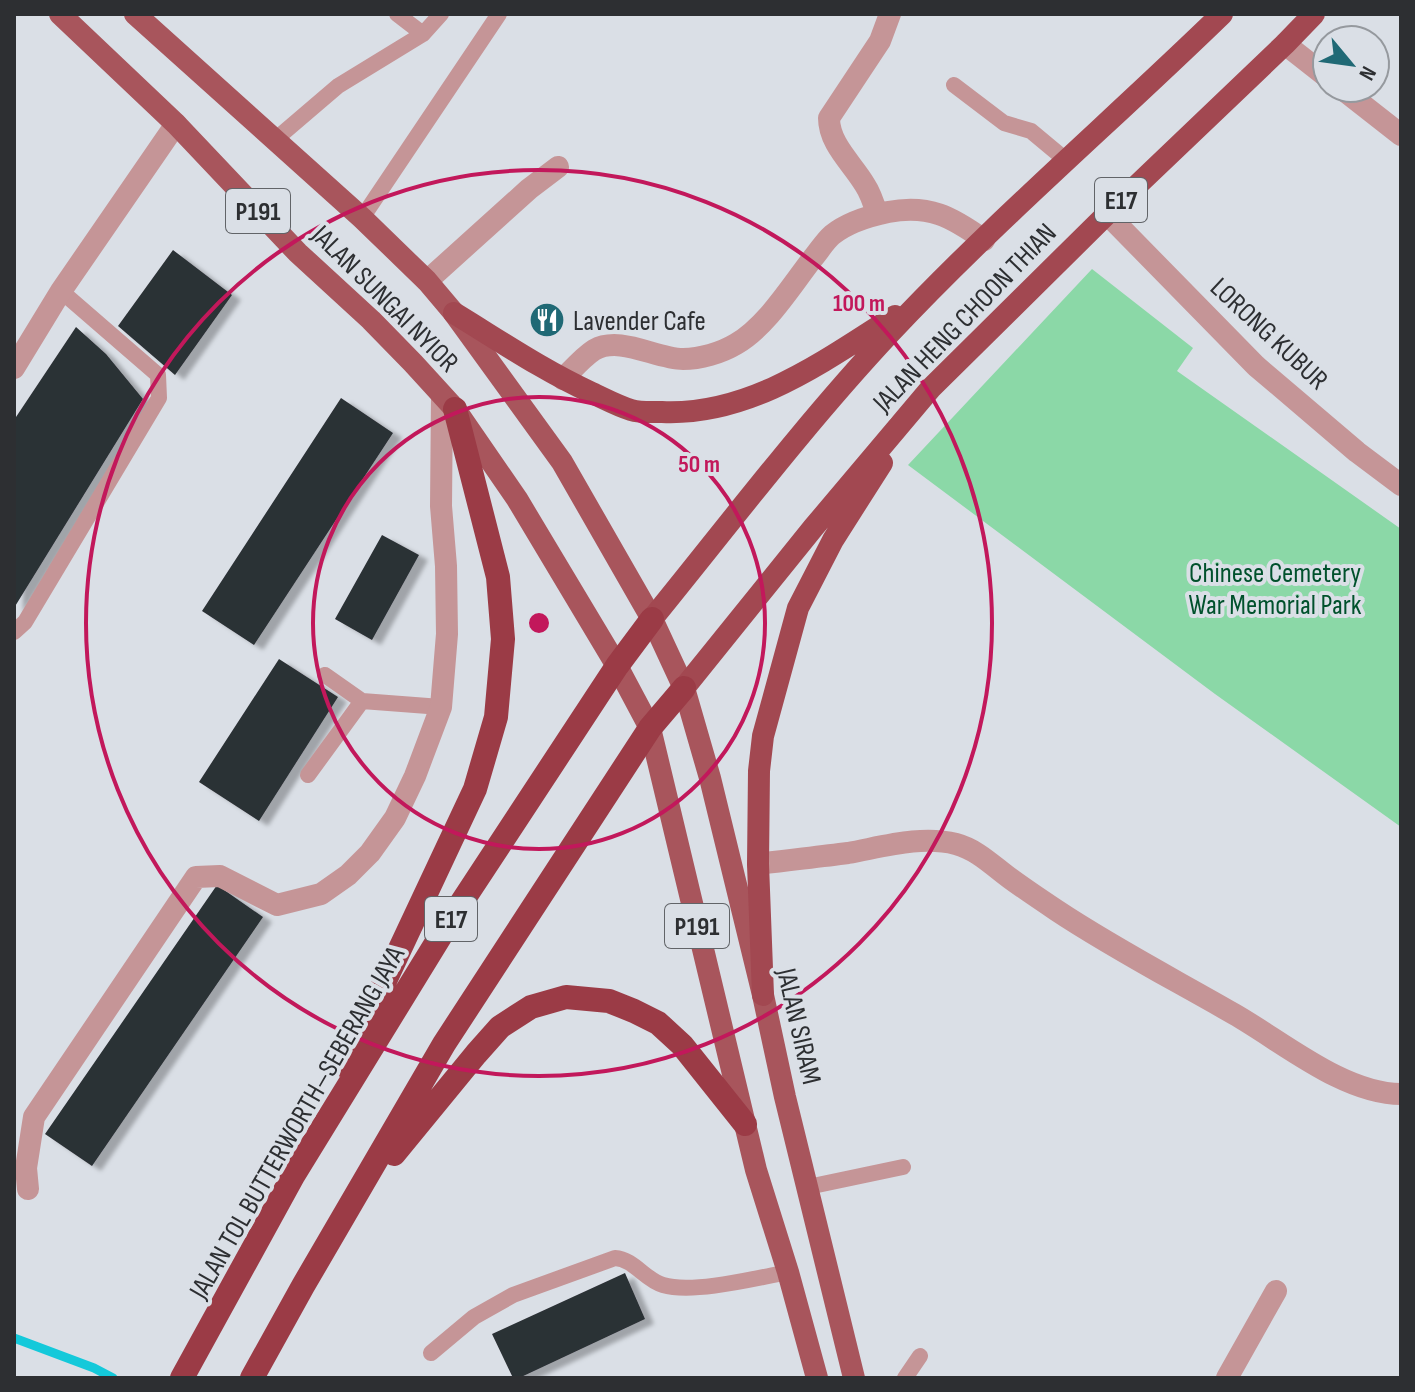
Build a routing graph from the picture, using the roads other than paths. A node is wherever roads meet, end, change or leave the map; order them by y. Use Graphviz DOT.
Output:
graph roads {
  1 [pos="60,14"];
  2 [pos="135,14"];
  3 [pos="397,14"];
  4 [pos="441,14"];
  5 [pos="499,14"];
  6 [pos="890,14"];
  7 [pos="1314,14"];
  8 [pos="1215,16"];
  9 [pos="423,34"];
  10 [pos="1285,44"];
  11 [pos="1311,64"];
  12 [pos="954,85"];
  13 [pos="1361,104"];
  14 [pos="176,124"];
  15 [pos="1401,135"];
  16 [pos="276,139"];
  17 [pos="1067,161"];
  18 [pos="558,167"];
  19 [pos="877,214"];
  20 [pos="1107,214"];
  21 [pos="362,218"];
  22 [pos="984,240"];
  23 [pos="427,281"];
  24 [pos="61,291"];
  25 [pos="929,294"];
  26 [pos="454,313"];
  27 [pos="14,368"];
  28 [pos="563,379"];
  29 [pos="931,388"];
  30 [pos="449,403"];
  31 [pos="1401,485"];
  32 [pos="652,619"];
  33 [pos="14,632"];
  34 [pos="617,666"];
  35 [pos="325,675"];
  36 [pos="684,688"];
  37 [pos="362,701"];
  38 [pos="441,707"];
  39 [pos="650,728"];
  40 [pos="308,775"];
  41 [pos="758,864"];
  42 [pos="763,995"];
  43 [pos="1401,1094"];
  44 [pos="745,1124"];
  45 [pos="903,1167"];
  46 [pos="293,1176"];
  47 [pos="808,1187"];
  48 [pos="28,1189"];
  49 [pos="345,1214"];
  50 [pos="788,1272"];
  51 [pos="1276,1291"];
  52 [pos="431,1353"];
  53 [pos="920,1356"];
  54 [pos="182,1378"];
  55 [pos="252,1378"];
  56 [pos="817,1378"];
  57 [pos="854,1378"];
  58 [pos="905,1378"];
  59 [pos="1227,1378"];
  1 -- 14 [label="main road, JALAN SUNGAI NYIOR / P191"];
  2 -- 16 [label="main road, JALAN SUNGAI NYIOR / P191"];
  3 -- 9 [label="lane"];
  4 -- 9 [label="lane"];
  5 -- 21 [label="lane"];
  6 -- 19 [label="street"];
  7 -- 10 [label="highway, JALAN HENG CHOON THIAN / E17"];
  8 -- 17 [label="highway, JALAN HENG CHOON THIAN / E17"];
  9 -- 16 [label="lane"];
  10 -- 11 [label="street"];
  10 -- 20 [label="highway, JALAN HENG CHOON THIAN / E17"];
  12 -- 17 [label="lane"];
  13 -- 15 [label="street"];
  14 -- 24 [label="street"];
  14 -- 30 [label="main road, JALAN SUNGAI NYIOR / P191"];
  16 -- 21 [label="main road, JALAN SUNGAI NYIOR / P191"];
  17 -- 22 [label="highway, JALAN HENG CHOON THIAN / E17"];
  18 -- 23 [label="street"];
  19 -- 22 [label="street"];
  19 -- 28 [label="street"];
  20 -- 29 [label="highway, JALAN HENG CHOON THIAN / E17"];
  20 -- 31 [label="street, LORONG KUBUR"];
  21 -- 23 [label="main road, JALAN SUNGAI NYIOR / P191"];
  22 -- 25 [label="highway, JALAN HENG CHOON THIAN / E17"];
  23 -- 26 [label="main road, JALAN SUNGAI NYIOR / P191"];
  24 -- 27 [label="street"];
  24 -- 33 [label="lane"];
  25 -- 28 [label="highway"];
  25 -- 32 [label="highway, JALAN HENG CHOON THIAN / E17"];
  26 -- 28 [label="highway"];
  26 -- 32 [label="main road, JALAN SUNGAI NYIOR / P191"];
  29 -- 36 [label="highway, JALAN HENG CHOON THIAN / E17"];
  29 -- 41 [label="highway"];
  30 -- 34 [label="main road, JALAN SUNGAI NYIOR / P191"];
  30 -- 38 [label="street"];
  30 -- 46 [label="highway"];
  32 -- 34 [label="highway, JALAN TOL BUTTERWORTH–SEBERANG JAYA / E17"];
  32 -- 36 [label="main road, P191"];
  34 -- 39 [label="main road, P191"];
  34 -- 46 [label="highway, JALAN TOL BUTTERWORTH–SEBERANG JAYA / E17"];
  35 -- 37 [label="lane"];
  36 -- 39 [label="highway, E17"];
  36 -- 42 [label="main road, JALAN SIRAM / P191"];
  37 -- 38 [label="lane"];
  37 -- 40 [label="lane"];
  38 -- 48 [label="street"];
  39 -- 44 [label="main road, P191"];
  39 -- 49 [label="highway, E17"];
  41 -- 42 [label="highway"];
  41 -- 43 [label="street"];
  42 -- 47 [label="main road, JALAN SIRAM / P191"];
  44 -- 49 [label="highway"];
  44 -- 50 [label="main road, P191"];
  45 -- 47 [label="lane"];
  46 -- 54 [label="highway, JALAN TOL BUTTERWORTH–SEBERANG JAYA / E17"];
  47 -- 57 [label="main road, JALAN SIRAM / P191"];
  49 -- 55 [label="highway, E17"];
  50 -- 52 [label="lane"];
  50 -- 56 [label="main road, P191"];
  51 -- 59 [label="street"];
  53 -- 58 [label="lane"];
}
